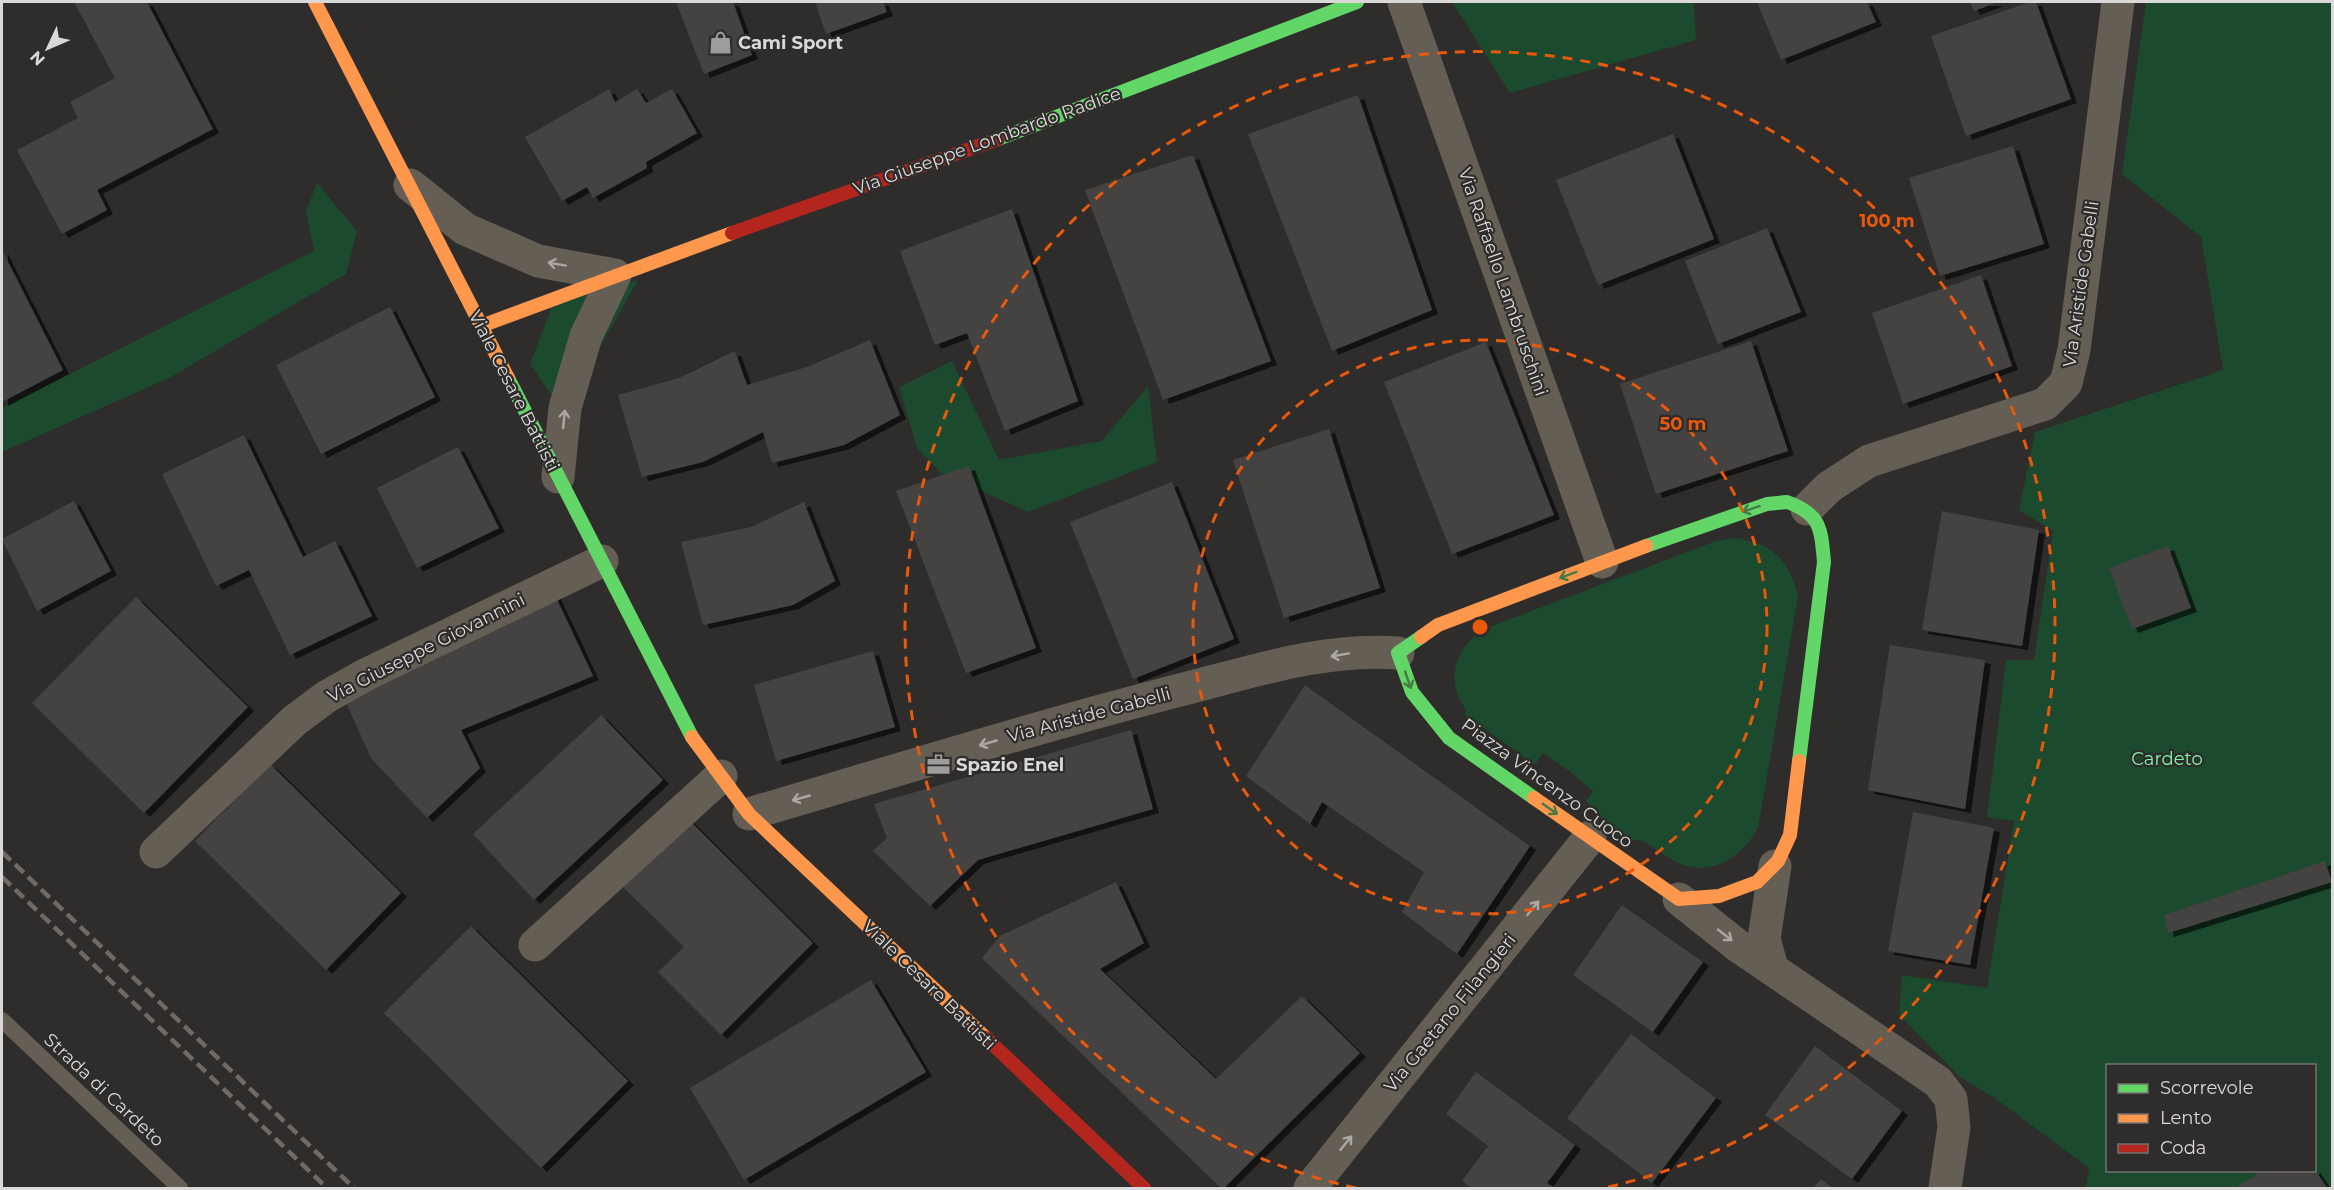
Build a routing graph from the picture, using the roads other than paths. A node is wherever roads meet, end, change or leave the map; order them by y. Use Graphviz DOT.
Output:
graph roads {
  1 [pos="315,2"];
  2 [pos="1357,2"];
  3 [pos="1404,2"];
  4 [pos="2118,2"];
  5 [pos="410,185"];
  6 [pos="615,275"];
  7 [pos="482,326"];
  8 [pos="558,477"];
  9 [pos="1808,509"];
  10 [pos="602,561"];
  11 [pos="1602,562"];
  12 [pos="1398,653"];
  13 [pos="722,776"];
  14 [pos="749,814"];
  15 [pos="1590,837"];
  16 [pos="156,852"];
  17 [pos="1775,866"];
  18 [pos="1678,899"];
  19 [pos="534,945"];
  20 [pos="1772,968"];
  21 [pos="2,1020"];
  22 [pos="180,1188"];
  23 [pos="1144,1188"];
  24 [pos="1310,1188"];
  25 [pos="1945,1188"];
  1 -- 5 [label="street, Viale Cesare Battisti"];
  2 -- 6 [label="street, Via Giuseppe Lombardo Radice"];
  3 -- 11 [label="street, Via Raffaello Lambruschini"];
  4 -- 9 [label="street, Via Aristide Gabelli"];
  6 -- 5 [label="street, Via Giuseppe Lombardo Radice, one-way"];
  5 -- 7 [label="street, Viale Cesare Battisti"];
  6 -- 7 [label="street, Via Giuseppe Lombardo Radice"];
  8 -- 6 [label="street, one-way"];
  7 -- 8 [label="street, Viale Cesare Battisti"];
  8 -- 10 [label="street, Viale Cesare Battisti"];
  9 -- 11 [label="street, one-way"];
  9 -- 17 [label="street"];
  10 -- 13 [label="street, Viale Cesare Battisti"];
  10 -- 16 [label="street, Via Giuseppe Giovannini"];
  11 -- 12 [label="street, one-way"];
  12 -- 14 [label="street, Via Aristide Gabelli, one-way"];
  12 -- 15 [label="street, Piazza Vincenzo Cuoco, one-way"];
  13 -- 14 [label="street, Viale Cesare Battisti"];
  13 -- 19 [label="street"];
  14 -- 23 [label="street, Viale Cesare Battisti"];
  15 -- 18 [label="street, Piazza Vincenzo Cuoco"];
  24 -- 15 [label="street, Via Gaetano Filangieri, one-way"];
  17 -- 18 [label="street"];
  17 -- 20 [label="street"];
  18 -- 20 [label="street, one-way"];
  20 -- 25 [label="street"];
  21 -- 22 [label="lane, Strada di Cardeto"];
}
